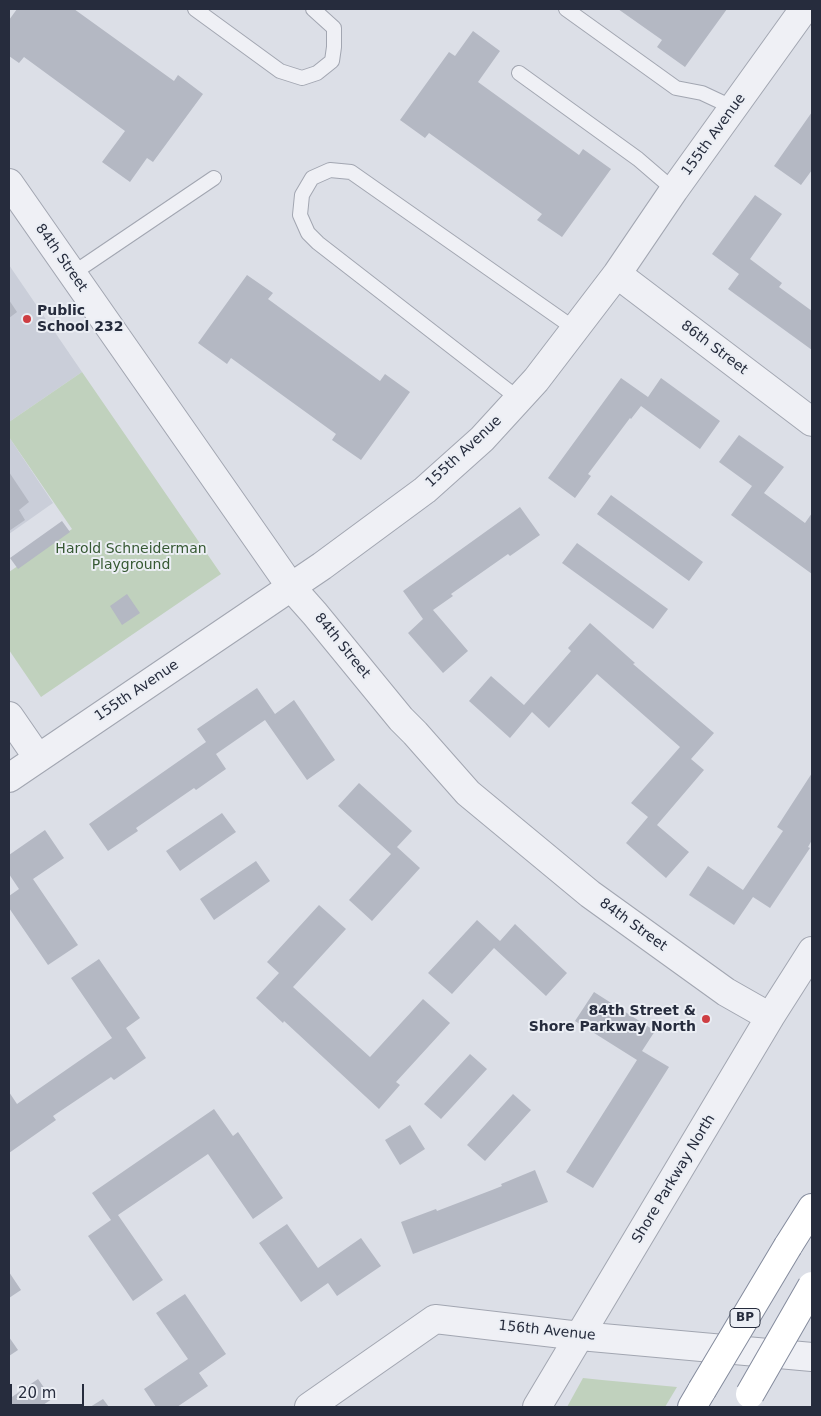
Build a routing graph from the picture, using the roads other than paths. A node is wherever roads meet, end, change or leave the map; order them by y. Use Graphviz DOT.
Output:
graph roads {
  1 [pos="195,9"];
  2 [pos="313,9"];
  3 [pos="566,9"];
  4 [pos="804,9"];
  5 [pos="519,73"];
  6 [pos="734,108"];
  7 [pos="214,178"];
  8 [pos="9,183"];
  9 [pos="674,190"];
  10 [pos="72,274"];
  11 [pos="617,274"];
  12 [pos="575,329"];
  13 [pos="519,399"];
  14 [pos="812,422"];
  15 [pos="291,586"];
  16 [pos="9,716"];
  17 [pos="38,758"];
  18 [pos="9,778"];
  19 [pos="812,951"];
  20 [pos="770,1017"];
  21 [pos="812,1208"];
  22 [pos="812,1286"];
  23 [pos="580,1336"];
  24 [pos="812,1357"];
  25 [pos="697,1398"];
  26 [pos="746,1401"];
  27 [pos="309,1407"];
  28 [pos="537,1407"];
  1 -- 2 [label="lane"];
  3 -- 6 [label="lane"];
  4 -- 6 [label="street, 155th Avenue"];
  5 -- 9 [label="lane"];
  6 -- 9 [label="street, 155th Avenue"];
  7 -- 10 [label="lane"];
  8 -- 10 [label="street, 84th Street"];
  9 -- 11 [label="street, 155th Avenue"];
  10 -- 15 [label="street, 84th Street"];
  11 -- 12 [label="street, 155th Avenue"];
  11 -- 14 [label="street, 86th Street"];
  12 -- 13 [label="street, 155th Avenue"];
  12 -- 13 [label="lane"];
  13 -- 15 [label="street, 155th Avenue"];
  15 -- 17 [label="street, 155th Avenue"];
  15 -- 20 [label="street, 84th Street"];
  16 -- 17 [label="street"];
  17 -- 18 [label="street, 155th Avenue"];
  19 -- 20 [label="street, Shore Parkway North"];
  20 -- 23 [label="street, Shore Parkway North"];
  21 -- 25 [label="highway, BP, bridge"];
  22 -- 26 [label="highway, bridge"];
  23 -- 24 [label="street, 156th Avenue"];
  23 -- 27 [label="street, 156th Avenue"];
  23 -- 28 [label="street, Shore Parkway North"];
}
